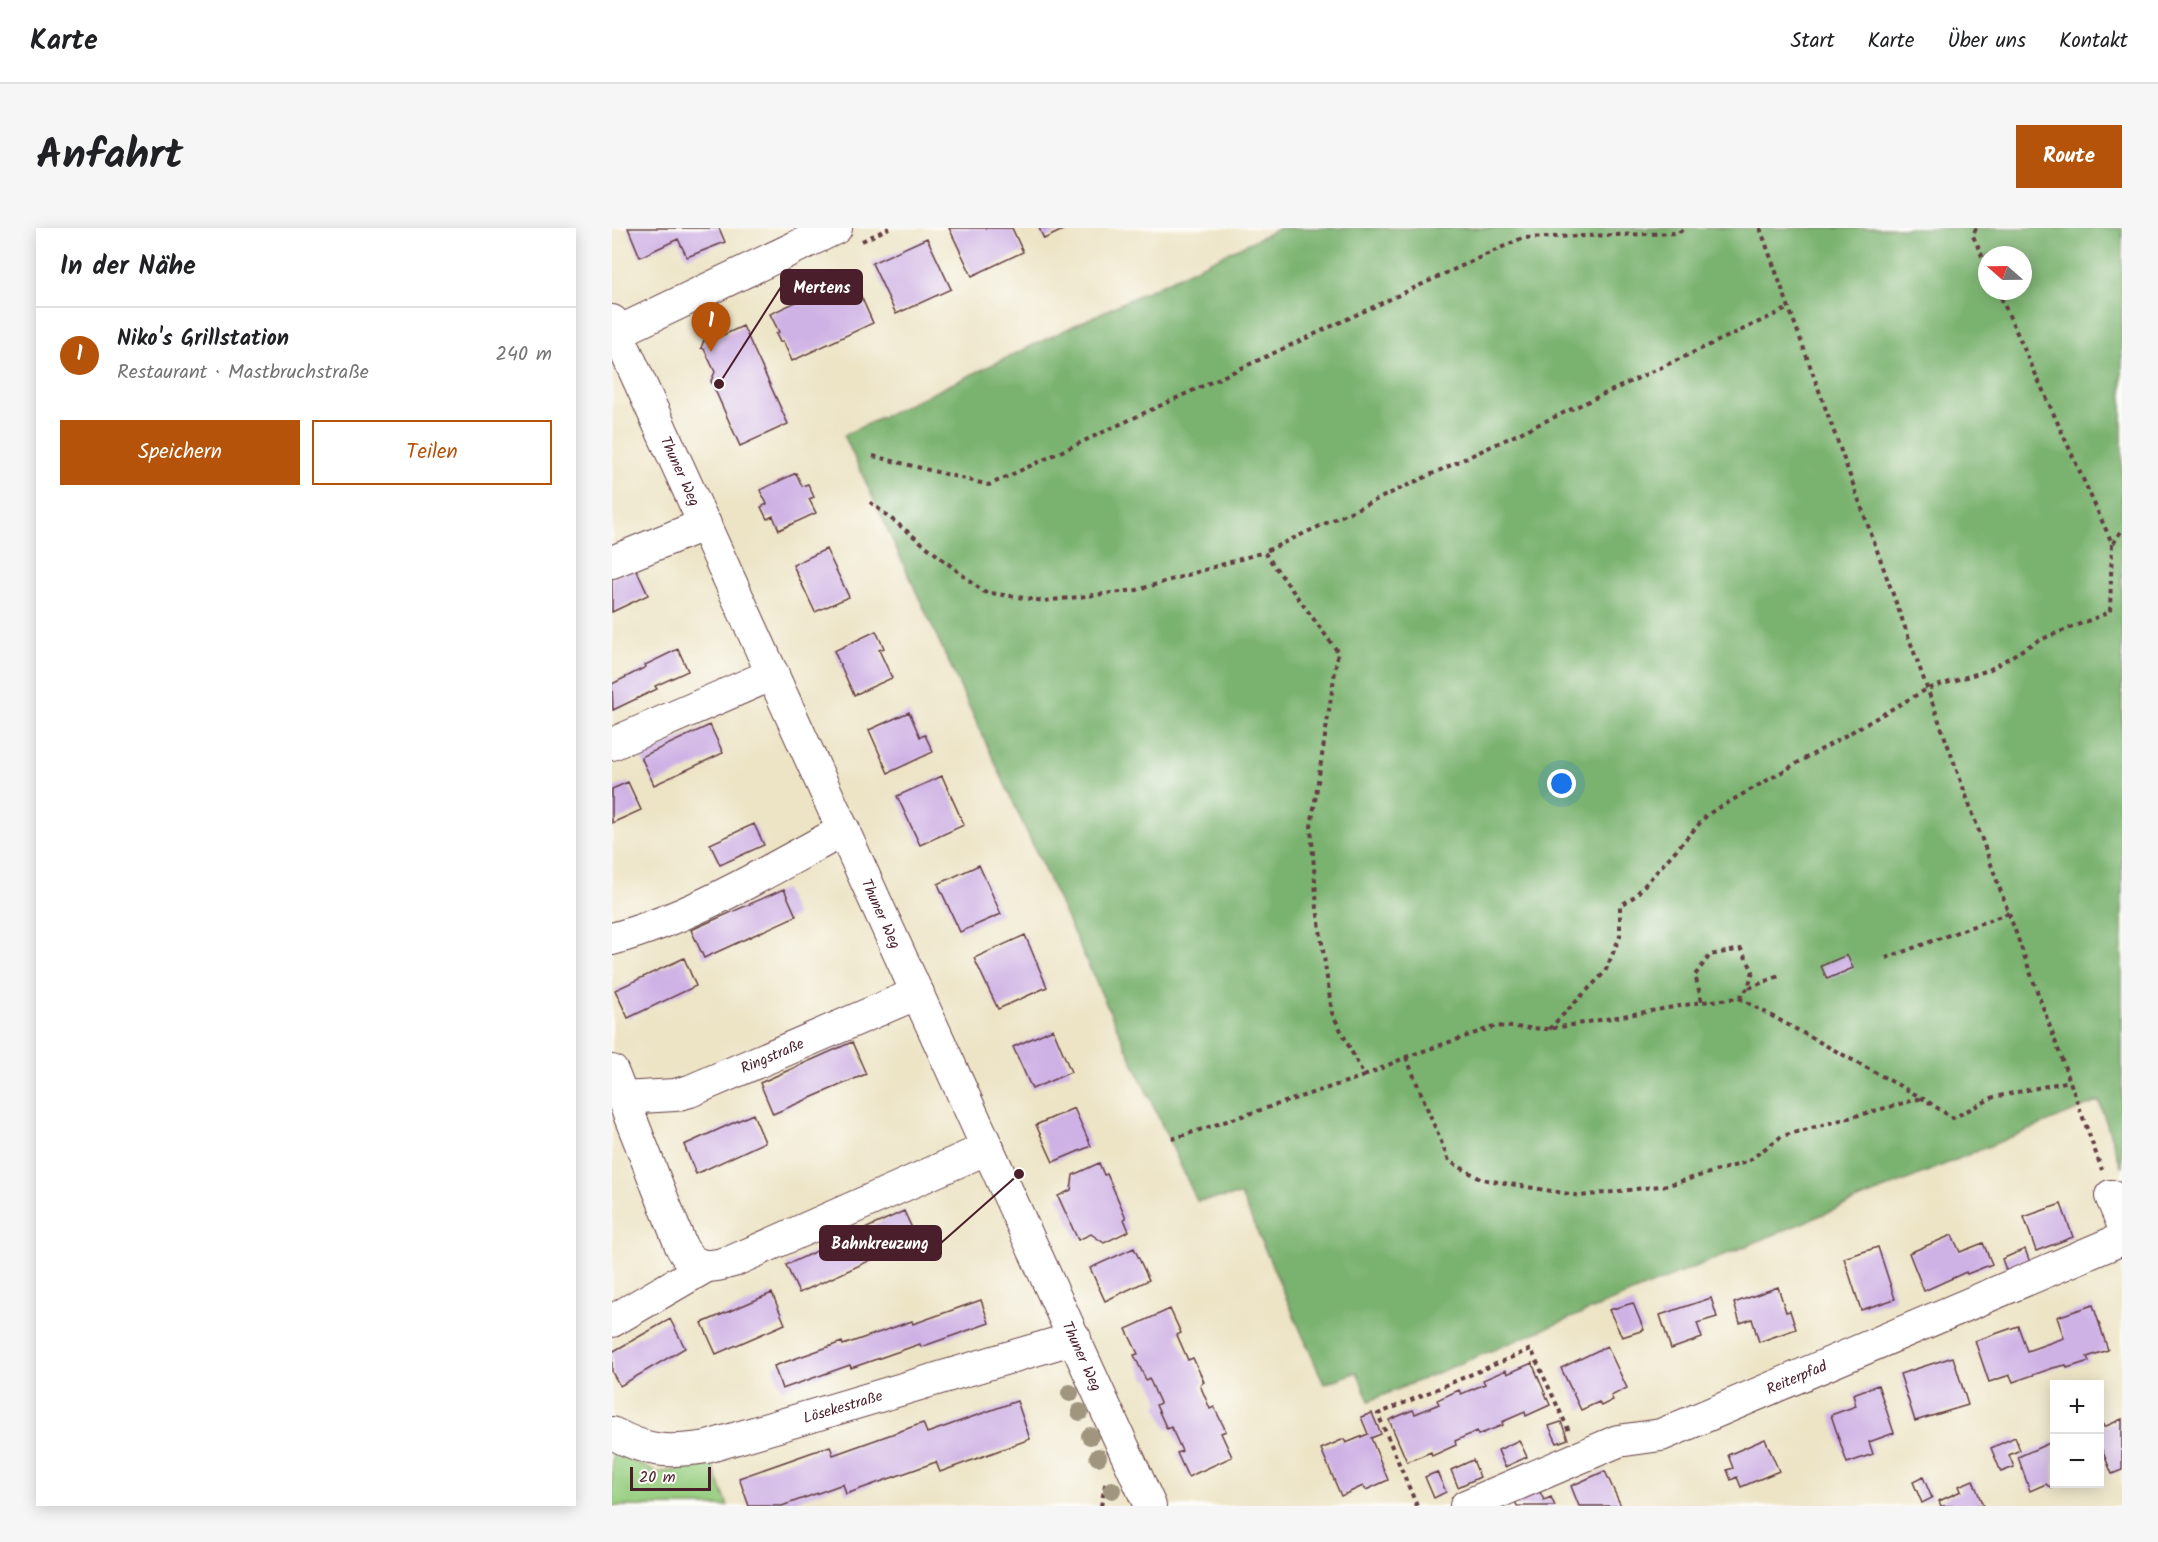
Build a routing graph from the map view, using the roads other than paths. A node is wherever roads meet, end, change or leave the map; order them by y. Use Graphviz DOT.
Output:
graph roads {
  1 [pos="836,228"];
  2 [pos="614,329"];
  3 [pos="705,524"];
  4 [pos="612,562"];
  5 [pos="773,674"];
  6 [pos="612,744"];
  7 [pos="844,830"];
  8 [pos="612,939"];
  9 [pos="918,993"];
  10 [pos="616,1086"];
  11 [pos="988,1148"];
  12 [pos="2122,1239"];
  13 [pos="705,1267"];
  14 [pos="612,1321"];
  15 [pos="1075,1338"];
  16 [pos="612,1432"];
  17 [pos="1150,1506"];
  18 [pos="1466,1506"];
  1 -- 2 [label="street"];
  2 -- 3 [label="street, Thuner Weg"];
  3 -- 4 [label="street"];
  3 -- 5 [label="street, Thuner Weg"];
  5 -- 6 [label="street"];
  5 -- 7 [label="street, Thuner Weg"];
  7 -- 8 [label="street"];
  7 -- 9 [label="street, Thuner Weg"];
  9 -- 10 [label="street, Ringstraße"];
  9 -- 11 [label="street, Thuner Weg"];
  10 -- 13 [label="street, Ringstraße"];
  11 -- 13 [label="street"];
  11 -- 15 [label="street, Thuner Weg"];
  12 -- 18 [label="street, Reiterpfad"];
  13 -- 14 [label="street"];
  15 -- 16 [label="street, Lösekestraße"];
  15 -- 17 [label="street, Thuner Weg"];
}
